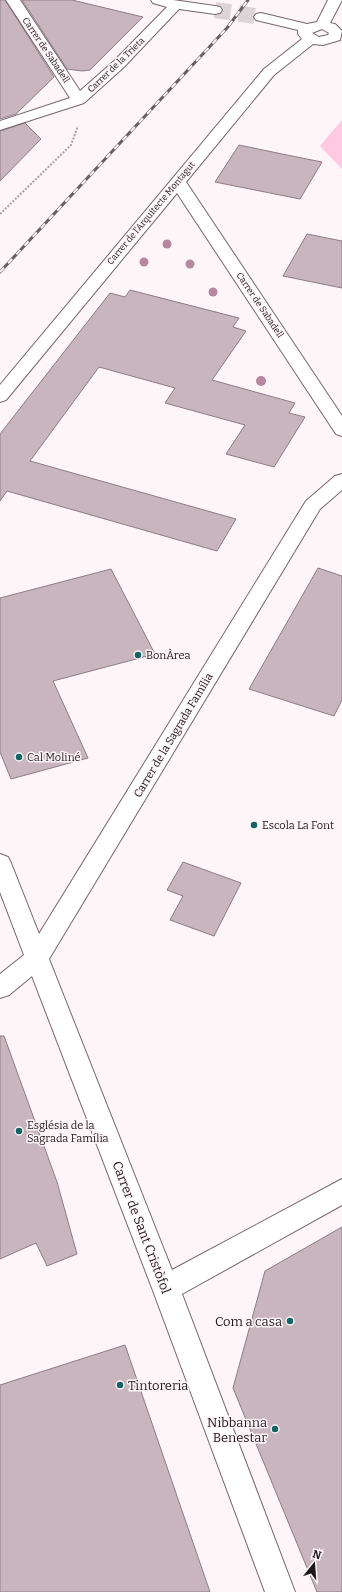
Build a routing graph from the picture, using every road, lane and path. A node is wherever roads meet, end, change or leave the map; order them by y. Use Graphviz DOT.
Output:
graph roads {
  1 [pos="13,0"];
  2 [pos="158,0"];
  3 [pos="335,0"];
  4 [pos="176,5"];
  5 [pos="215,10"];
  6 [pos="261,17"];
  7 [pos="314,31"];
  8 [pos="339,36"];
  9 [pos="79,100"];
  10 [pos="0,126"];
  11 [pos="177,181"];
  12 [pos="0,214"];
  13 [pos="0,396"];
  14 [pos="342,430"];
  15 [pos="342,480"];
  16 [pos="0,862"];
  17 [pos="38,958"];
  18 [pos="0,988"];
  19 [pos="342,1191"];
  20 [pos="166,1288"];
  21 [pos="280,1592"];
  1 -- 9 [label="street, Carrer de Sabadell"];
  2 -- 4 [label="street"];
  3 -- 7 [label="street"];
  4 -- 5 [label="street"];
  4 -- 9 [label="street, Carrer de la Trieta"];
  6 -- 7 [label="street"];
  7 -- 8 [label="street"];
  7 -- 11 [label="street, Carrer de l'Arquitecte Montagut"];
  9 -- 10 [label="street, Carrer de la Trieta"];
  9 -- 12 [label="path"];
  11 -- 13 [label="street, Carrer de l'Arquitecte Montagut"];
  11 -- 14 [label="street, Carrer de Sabadell"];
  15 -- 17 [label="street, Carrer de la Sagrada Família"];
  16 -- 17 [label="street, Carrer de Sant Cristòfol"];
  17 -- 18 [label="street, Carrer de la Sagrada Família"];
  17 -- 20 [label="street, Carrer de Sant Cristòfol"];
  19 -- 20 [label="street"];
  20 -- 21 [label="street, Carrer de Sant Cristòfol"];
}
